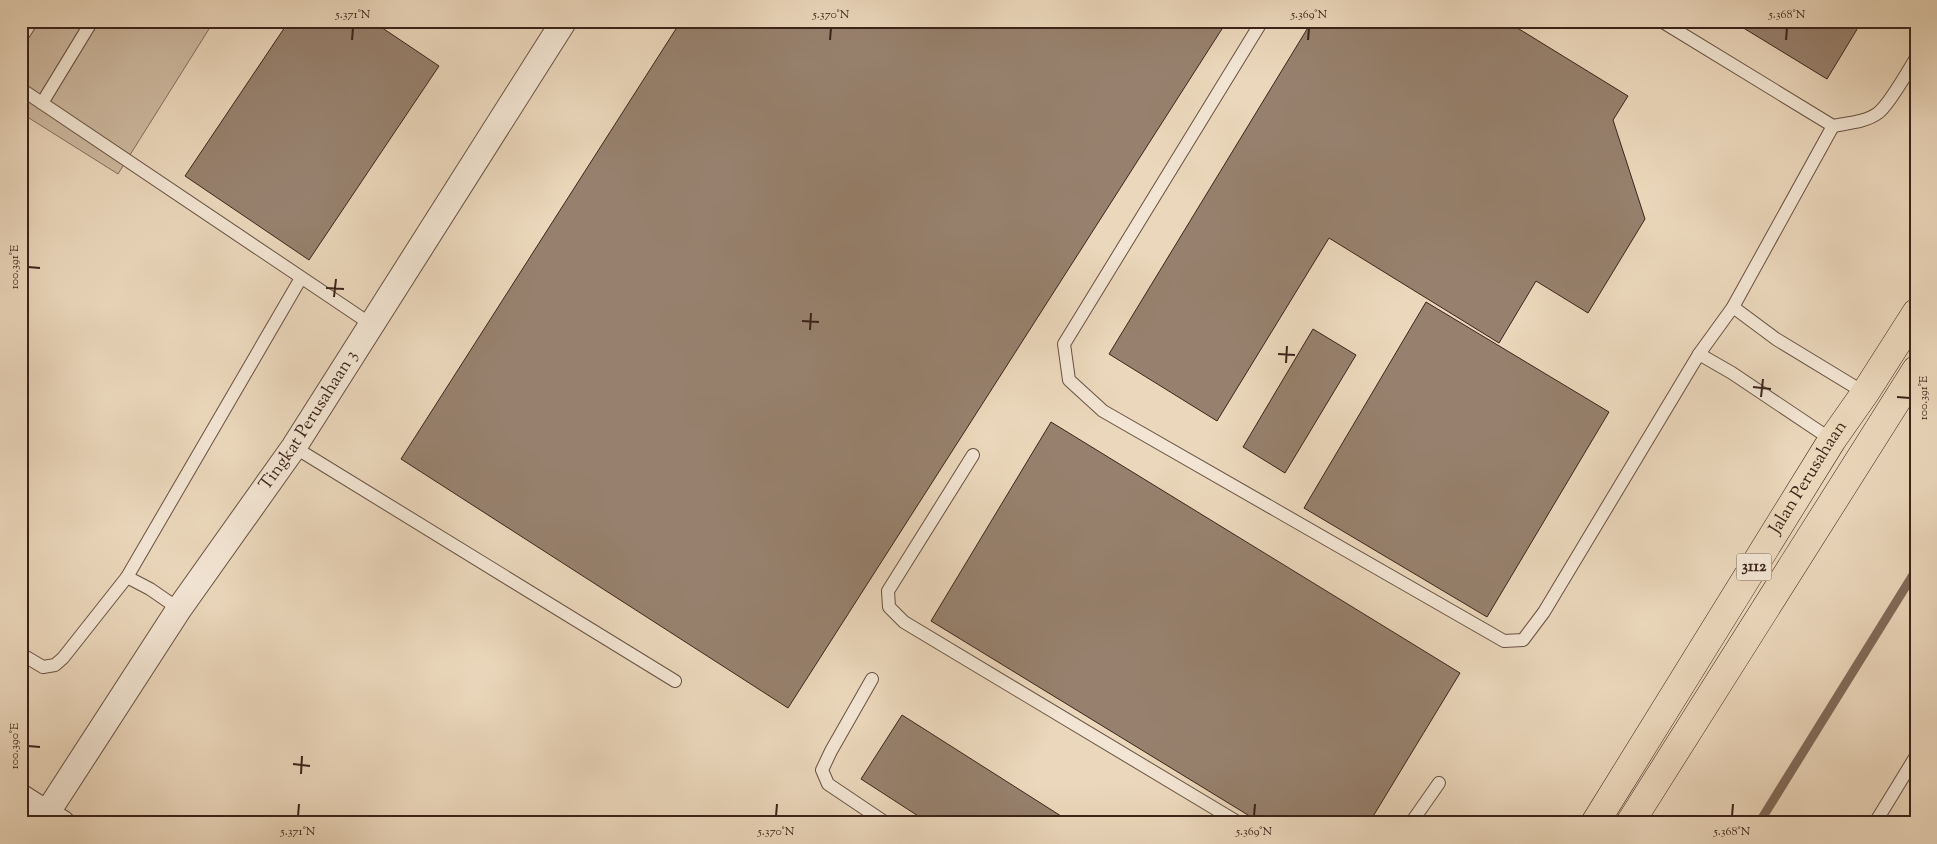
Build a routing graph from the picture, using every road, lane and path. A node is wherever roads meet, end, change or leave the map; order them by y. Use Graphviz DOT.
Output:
graph roads {
  1 [pos="32,21"];
  2 [pos="92,21"];
  3 [pos="564,21"];
  4 [pos="1262,21"];
  5 [pos="1661,21"];
  6 [pos="21,38"];
  7 [pos="1916,58"];
  8 [pos="21,89"];
  9 [pos="42,103"];
  10 [pos="1833,126"];
  11 [pos="301,278"];
  12 [pos="1733,307"];
  13 [pos="1916,313"];
  14 [pos="372,325"];
  15 [pos="1699,354"];
  16 [pos="1916,370"];
  17 [pos="1865,393"];
  18 [pos="1832,440"];
  19 [pos="294,447"];
  20 [pos="973,456"];
  21 [pos="127,577"];
  22 [pos="179,609"];
  23 [pos="21,654"];
  24 [pos="872,679"];
  25 [pos="675,681"];
  26 [pos="1916,756"];
  27 [pos="1438,783"];
  28 [pos="21,797"];
  29 [pos="54,818"];
  30 [pos="886,823"];
  31 [pos="1239,823"];
  32 [pos="1411,823"];
  33 [pos="1595,823"];
  34 [pos="1630,823"];
  35 [pos="1875,823"];
  1 -- 6 [label="lane"];
  2 -- 9 [label="lane"];
  3 -- 14 [label="street, Tingkat Perusahaan 3"];
  4 -- 15 [label="lane"];
  5 -- 10 [label="lane"];
  7 -- 10 [label="lane"];
  8 -- 9 [label="lane"];
  9 -- 11 [label="lane"];
  10 -- 12 [label="lane"];
  11 -- 14 [label="lane"];
  11 -- 21 [label="lane"];
  12 -- 15 [label="lane"];
  12 -- 17 [label="lane"];
  13 -- 17 [label="main road, Jalan Perusahaan / 3112"];
  14 -- 19 [label="street, Tingkat Perusahaan 3"];
  15 -- 18 [label="lane"];
  16 -- 34 [label="main road, Jalan Perusahaan / 3112"];
  17 -- 18 [label="main road, Jalan Perusahaan / 3112"];
  18 -- 33 [label="main road, Jalan Perusahaan / 3112"];
  19 -- 22 [label="street, Tingkat Perusahaan 3"];
  19 -- 25 [label="lane"];
  20 -- 31 [label="lane"];
  21 -- 22 [label="lane"];
  21 -- 23 [label="lane"];
  22 -- 29 [label="street, Tingkat Perusahaan 3"];
  24 -- 30 [label="lane"];
  26 -- 35 [label="lane"];
  27 -- 32 [label="lane"];
  28 -- 29 [label="street"];
}
